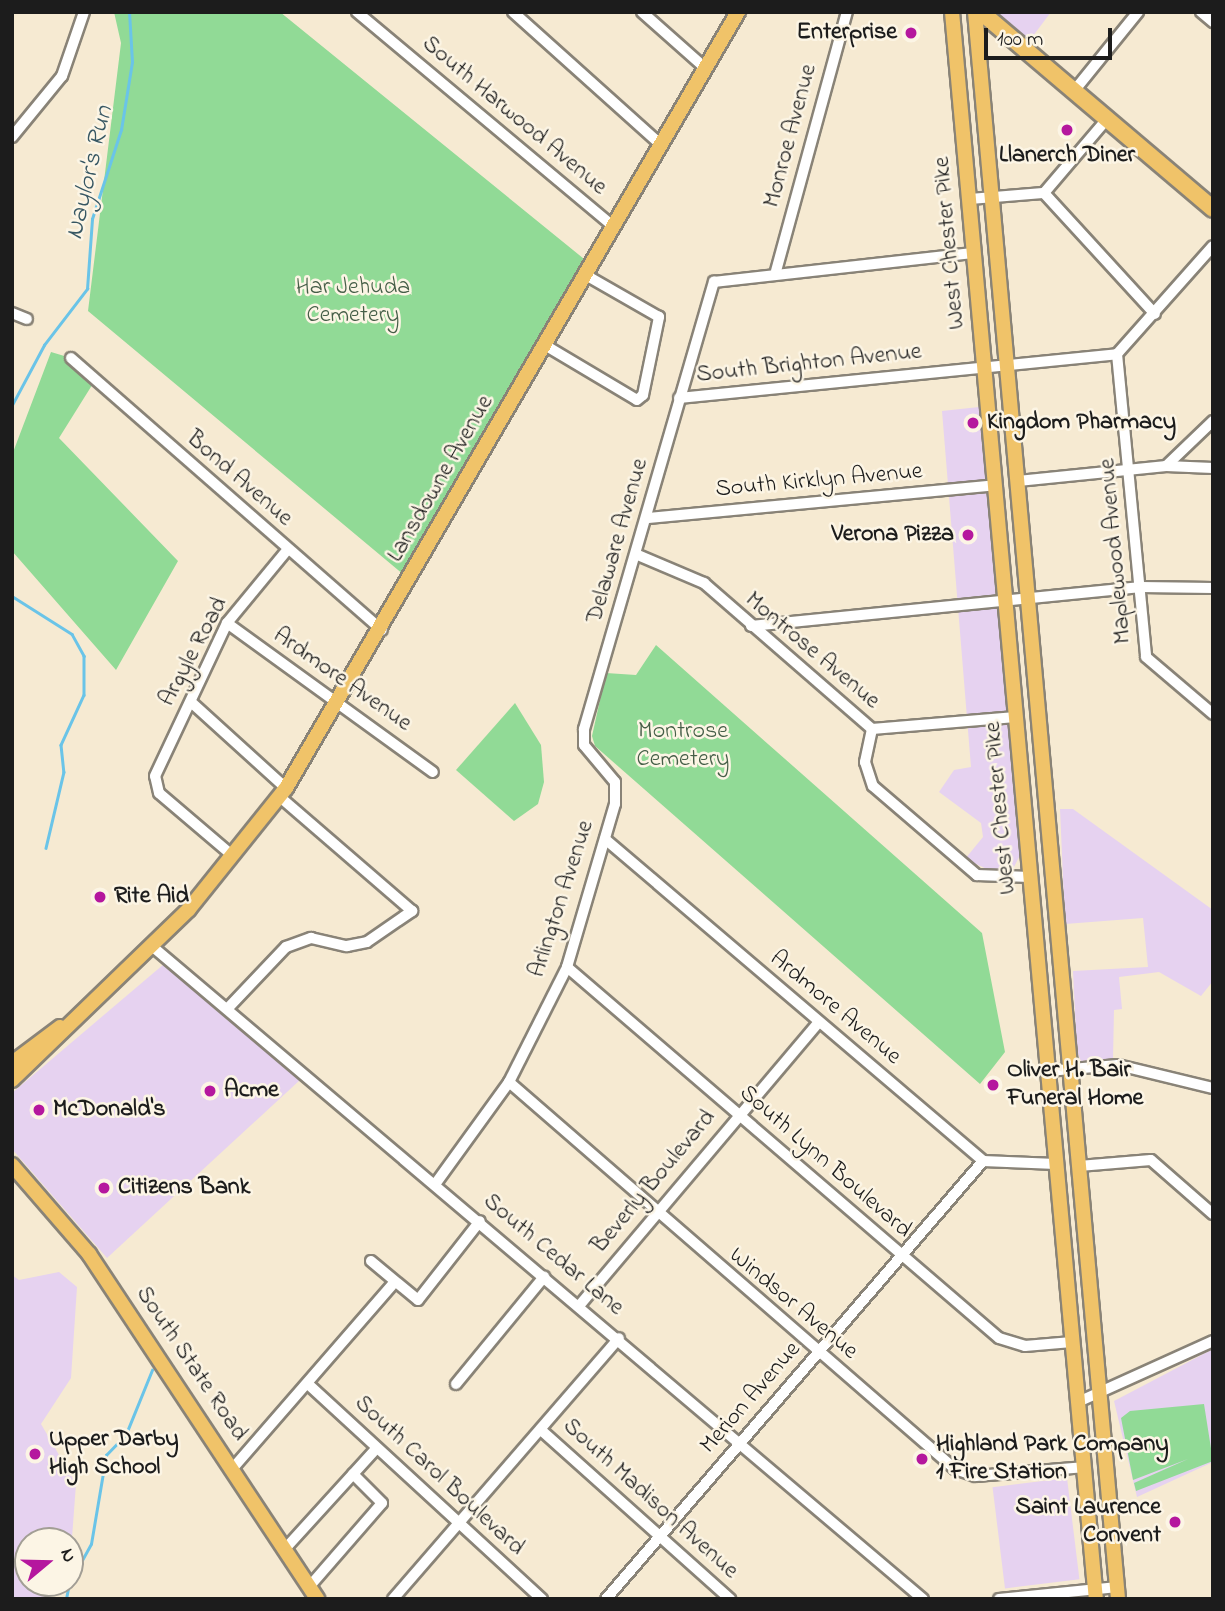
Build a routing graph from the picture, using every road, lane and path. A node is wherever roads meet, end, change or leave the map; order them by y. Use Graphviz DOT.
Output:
graph roads {
  1 [pos="84,12"];
  2 [pos="357,12"];
  3 [pos="513,12"];
  4 [pos="642,12"];
  5 [pos="738,12"];
  6 [pos="847,12"];
  7 [pos="952,12"];
  8 [pos="975,12"];
  9 [pos="981,12"];
  10 [pos="1139,12"];
  11 [pos="1201,12"];
  12 [pos="1213,22"];
  13 [pos="704,67"];
  14 [pos="1074,91"];
  15 [pos="1107,119"];
  16 [pos="12,137"];
  17 [pos="660,144"];
  18 [pos="1044,193"];
  19 [pos="992,197"];
  20 [pos="969,199"];
  21 [pos="1213,209"];
  22 [pos="612,225"];
  23 [pos="1213,246"];
  24 [pos="974,253"];
  25 [pos="776,271"];
  26 [pos="584,274"];
  27 [pos="12,313"];
  28 [pos="1155,314"];
  29 [pos="26,319"];
  30 [pos="543,345"];
  31 [pos="1117,354"];
  32 [pos="71,358"];
  33 [pos="1007,365"];
  34 [pos="984,367"];
  35 [pos="679,398"];
  36 [pos="1213,421"];
  37 [pos="1166,466"];
  38 [pos="1213,468"];
  39 [pos="1130,470"];
  40 [pos="1018,481"];
  41 [pos="995,485"];
  42 [pos="648,518"];
  43 [pos="288,549"];
  44 [pos="638,555"];
  45 [pos="1141,587"];
  46 [pos="1213,588"];
  47 [pos="1028,598"];
  48 [pos="1005,601"];
  49 [pos="228,623"];
  50 [pos="751,626"];
  51 [pos="382,629"];
  52 [pos="191,702"];
  53 [pos="336,707"];
  54 [pos="1213,714"];
  55 [pos="1016,717"];
  56 [pos="872,729"];
  57 [pos="433,772"];
  58 [pos="283,793"];
  59 [pos="615,804"];
  60 [pos="604,839"];
  61 [pos="233,856"];
  62 [pos="1030,877"];
  63 [pos="153,947"];
  64 [pos="566,967"];
  65 [pos="229,1007"];
  66 [pos="68,1023"];
  67 [pos="818,1023"];
  68 [pos="12,1063"];
  69 [pos="1070,1069"];
  70 [pos="1048,1071"];
  71 [pos="12,1080"];
  72 [pos="509,1082"];
  73 [pos="1213,1088"];
  74 [pos="737,1115"];
  75 [pos="983,1161"];
  76 [pos="1056,1164"];
  77 [pos="12,1165"];
  78 [pos="1079,1166"];
  79 [pos="436,1184"];
  80 [pos="654,1213"];
  81 [pos="1213,1214"];
  82 [pos="480,1221"];
  83 [pos="901,1255"];
  84 [pos="372,1261"];
  85 [pos="544,1278"];
  86 [pos="392,1285"];
  87 [pos="579,1306"];
  88 [pos="619,1338"];
  89 [pos="1213,1341"];
  90 [pos="1072,1342"];
  91 [pos="818,1353"];
  92 [pos="309,1384"];
  93 [pos="456,1384"];
  94 [pos="1100,1392"];
  95 [pos="1078,1402"];
  96 [pos="541,1430"];
  97 [pos="739,1445"];
  98 [pos="376,1449"];
  99 [pos="1084,1467"];
  100 [pos="233,1468"];
  101 [pos="353,1474"];
  102 [pos="458,1523"];
  103 [pos="659,1537"];
  104 [pos="284,1550"];
  105 [pos="313,1593"];
  106 [pos="1118,1593"];
  107 [pos="1095,1594"];
  108 [pos="393,1599"];
  109 [pos="542,1599"];
  110 [pos="606,1599"];
  111 [pos="730,1599"];
  112 [pos="923,1599"];
  113 [pos="999,1599"];
  1 -- 16 [label="street"];
  2 -- 22 [label="street, South Harwood Avenue"];
  3 -- 17 [label="street"];
  4 -- 13 [label="street"];
  5 -- 13 [label="main road, Lansdowne Avenue"];
  6 -- 25 [label="street, Monroe Avenue"];
  7 -- 20 [label="main road, West Chester Pike"];
  8 -- 19 [label="main road, West Chester Pike"];
  9 -- 14 [label="highway"];
  10 -- 14 [label="street"];
  11 -- 12 [label="street"];
  13 -- 17 [label="main road, Lansdowne Avenue"];
  14 -- 15 [label="highway"];
  15 -- 18 [label="street"];
  15 -- 21 [label="highway"];
  17 -- 22 [label="main road, Lansdowne Avenue"];
  18 -- 19 [label="street"];
  18 -- 28 [label="street"];
  19 -- 20 [label="street"];
  19 -- 33 [label="main road, West Chester Pike"];
  20 -- 24 [label="main road, West Chester Pike"];
  22 -- 26 [label="main road, Lansdowne Avenue"];
  23 -- 28 [label="street"];
  24 -- 25 [label="street"];
  24 -- 34 [label="main road, West Chester Pike"];
  25 -- 35 [label="street, Delaware Avenue"];
  26 -- 30 [label="main road, Lansdowne Avenue"];
  26 -- 30 [label="street"];
  27 -- 29 [label="street"];
  28 -- 31 [label="street"];
  30 -- 51 [label="main road, Lansdowne Avenue"];
  31 -- 33 [label="street, South Brighton Avenue"];
  31 -- 39 [label="street, Maplewood Avenue"];
  32 -- 43 [label="street, Bond Avenue"];
  33 -- 34 [label="street, South Brighton Avenue"];
  33 -- 40 [label="main road, West Chester Pike"];
  34 -- 35 [label="street, South Brighton Avenue"];
  34 -- 41 [label="main road, West Chester Pike"];
  35 -- 42 [label="street, Delaware Avenue"];
  36 -- 37 [label="street"];
  37 -- 38 [label="street"];
  37 -- 39 [label="street"];
  39 -- 40 [label="street"];
  39 -- 45 [label="street, Maplewood Avenue"];
  40 -- 47 [label="main road, West Chester Pike"];
  41 -- 42 [label="street, South Kirklyn Avenue"];
  41 -- 48 [label="main road, West Chester Pike"];
  42 -- 44 [label="street, Delaware Avenue"];
  43 -- 49 [label="street, Argyle Road"];
  43 -- 51 [label="street, Bond Avenue"];
  44 -- 50 [label="street, Montrose Avenue"];
  44 -- 59 [label="street, Delaware Avenue"];
  45 -- 46 [label="street"];
  45 -- 47 [label="street"];
  45 -- 54 [label="street, Maplewood Avenue"];
  47 -- 48 [label="street"];
  47 -- 69 [label="main road, West Chester Pike"];
  48 -- 50 [label="street"];
  48 -- 55 [label="main road, West Chester Pike"];
  49 -- 52 [label="street, Argyle Road"];
  49 -- 53 [label="street, Ardmore Avenue"];
  50 -- 56 [label="street, Montrose Avenue"];
  51 -- 53 [label="main road, Lansdowne Avenue"];
  52 -- 58 [label="street"];
  52 -- 61 [label="street, Argyle Road"];
  53 -- 57 [label="street, Ardmore Avenue"];
  53 -- 58 [label="main road, Lansdowne Avenue"];
  55 -- 56 [label="street, Montrose Avenue"];
  55 -- 62 [label="main road, West Chester Pike"];
  56 -- 62 [label="street"];
  58 -- 61 [label="main road, Lansdowne Avenue"];
  58 -- 65 [label="street"];
  59 -- 60 [label="street, Arlington Avenue"];
  60 -- 64 [label="street, Arlington Avenue"];
  60 -- 67 [label="street, Ardmore Avenue"];
  61 -- 63 [label="main road, Lansdowne Avenue"];
  62 -- 70 [label="main road, West Chester Pike"];
  63 -- 65 [label="street, South Cedar Lane"];
  63 -- 66 [label="main road, Lansdowne Avenue"];
  64 -- 72 [label="street, Arlington Avenue"];
  64 -- 74 [label="street, South Lynn Boulevard"];
  65 -- 79 [label="street, South Cedar Lane"];
  66 -- 68 [label="main road"];
  66 -- 71 [label="main road"];
  67 -- 74 [label="street, Beverly Boulevard"];
  67 -- 75 [label="street, Ardmore Avenue"];
  69 -- 70 [label="street"];
  69 -- 73 [label="street"];
  69 -- 78 [label="main road, West Chester Pike"];
  70 -- 76 [label="main road, West Chester Pike"];
  72 -- 79 [label="street, Arlington Avenue"];
  72 -- 80 [label="street, Windsor Avenue"];
  74 -- 80 [label="street, Beverly Boulevard"];
  74 -- 83 [label="street, South Lynn Boulevard"];
  75 -- 76 [label="street"];
  75 -- 83 [label="street, Merion Avenue"];
  76 -- 90 [label="main road, West Chester Pike"];
  77 -- 100 [label="main road, South State Road"];
  78 -- 81 [label="street"];
  78 -- 94 [label="main road, West Chester Pike"];
  79 -- 82 [label="street, South Cedar Lane"];
  80 -- 87 [label="street, Beverly Boulevard"];
  80 -- 91 [label="street, Windsor Avenue"];
  82 -- 85 [label="street, South Cedar Lane"];
  82 -- 86 [label="street"];
  83 -- 90 [label="street, South Lynn Boulevard"];
  83 -- 91 [label="street, Merion Avenue"];
  84 -- 86 [label="street"];
  85 -- 87 [label="street, South Cedar Lane"];
  85 -- 93 [label="street"];
  86 -- 92 [label="street"];
  87 -- 88 [label="street, South Cedar Lane"];
  88 -- 96 [label="street"];
  88 -- 97 [label="street, South Cedar Lane"];
  89 -- 94 [label="street"];
  90 -- 95 [label="main road, West Chester Pike"];
  91 -- 97 [label="street, Merion Avenue"];
  91 -- 99 [label="street, Windsor Avenue"];
  92 -- 98 [label="street, South Carol Boulevard"];
  92 -- 100 [label="street"];
  94 -- 95 [label="street"];
  94 -- 106 [label="main road, West Chester Pike"];
  95 -- 99 [label="main road, West Chester Pike"];
  96 -- 102 [label="street"];
  96 -- 103 [label="street, South Madison Avenue"];
  97 -- 103 [label="street, Merion Avenue"];
  97 -- 112 [label="street, South Cedar Lane"];
  98 -- 101 [label="street"];
  98 -- 102 [label="street, South Carol Boulevard"];
  99 -- 107 [label="main road, West Chester Pike"];
  100 -- 104 [label="main road, South State Road"];
  101 -- 104 [label="street"];
  101 -- 105 [label="street"];
  102 -- 108 [label="street"];
  102 -- 109 [label="street, South Carol Boulevard"];
  103 -- 110 [label="street, Merion Avenue"];
  103 -- 111 [label="street, South Madison Avenue"];
  104 -- 105 [label="main road, South State Road"];
  106 -- 107 [label="street"];
  107 -- 113 [label="street"];
}
